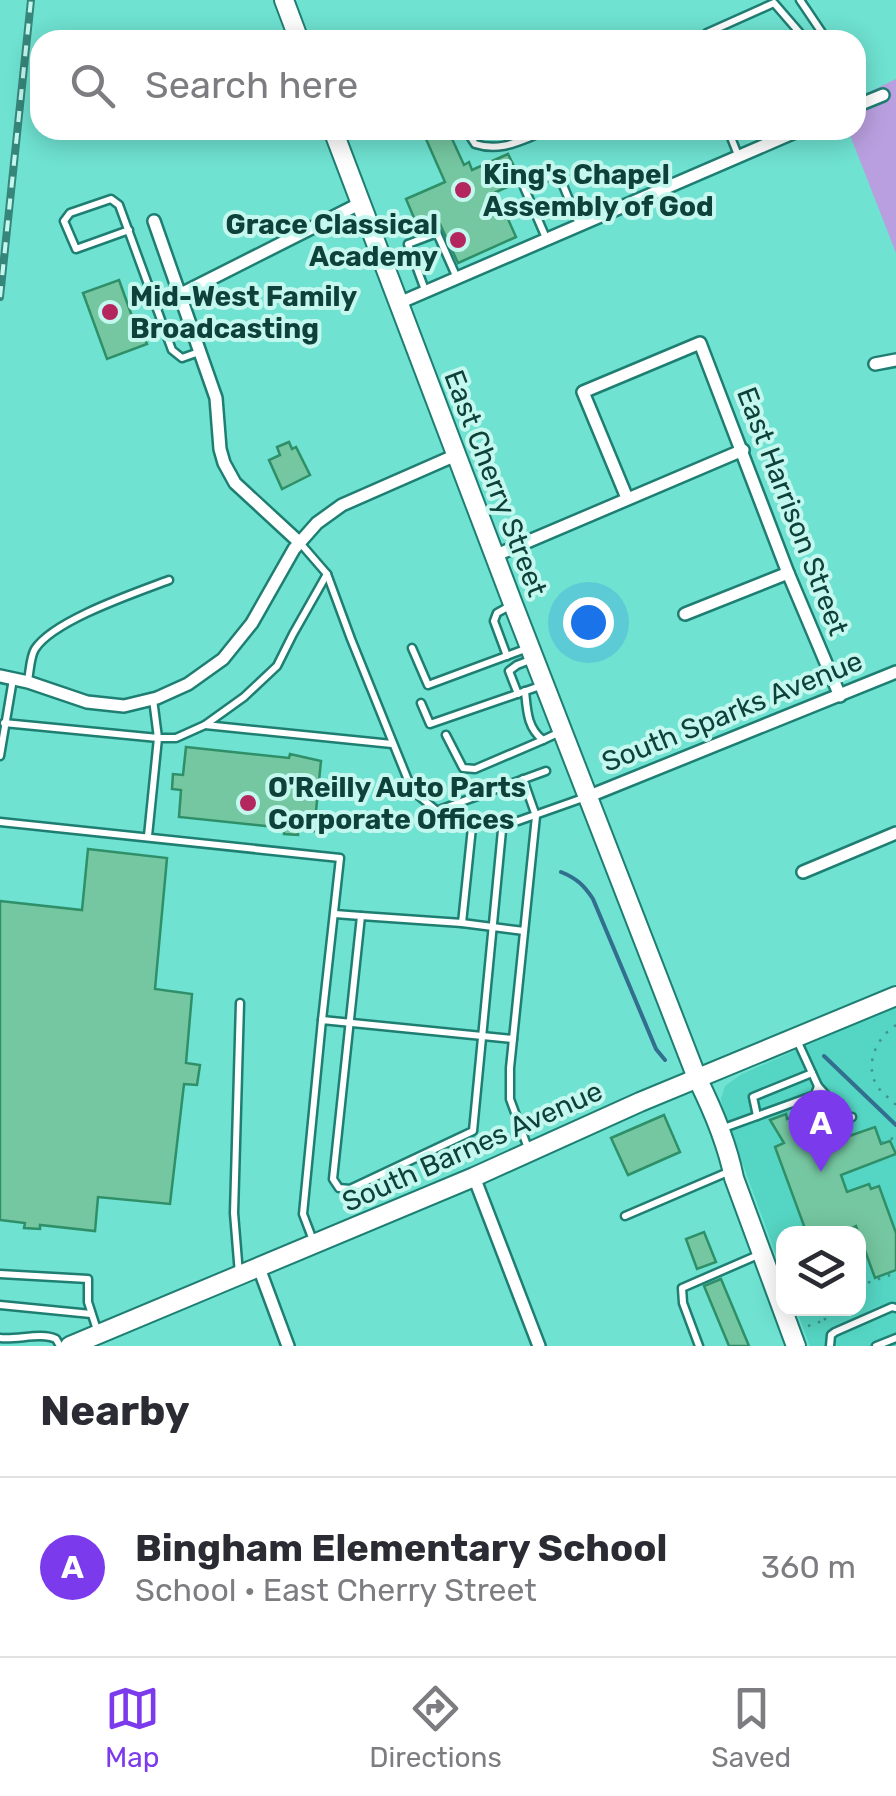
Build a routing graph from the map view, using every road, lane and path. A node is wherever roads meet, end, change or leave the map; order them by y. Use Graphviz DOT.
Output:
graph roads {
  1 [pos="284,0"];
  2 [pos="800,0"];
  3 [pos="777,2"];
  4 [pos="295,30"];
  5 [pos="713,30"];
  6 [pos="798,30"];
  7 [pos="820,30"];
  8 [pos="884,94"];
  9 [pos="866,99"];
  10 [pos="342,140"];
  11 [pos="471,140"];
  12 [pos="524,140"];
  13 [pos="732,140"];
  14 [pos="777,140"];
  15 [pos="739,156"];
  16 [pos="361,204"];
  17 [pos="577,220"];
  18 [pos="154,221"];
  19 [pos="128,230"];
  20 [pos="547,239"];
  21 [pos="457,278"];
  22 [pos="425,291"];
  23 [pos="182,294"];
  24 [pos="399,302"];
  25 [pos="200,351"];
  26 [pos="896,360"];
  27 [pos="875,364"];
  28 [pos="743,450"];
  29 [pos="456,455"];
  30 [pos="627,498"];
  31 [pos="300,542"];
  32 [pos="494,556"];
  33 [pos="788,573"];
  34 [pos="328,574"];
  35 [pos="169,580"];
  36 [pos="512,604"];
  37 [pos="686,614"];
  38 [pos="412,648"];
  39 [pos="532,653"];
  40 [pos="507,656"];
  41 [pos="896,672"];
  42 [pos="6,678"];
  43 [pos="28,682"];
  44 [pos="544,685"];
  45 [pos="522,692"];
  46 [pos="840,696"];
  47 [pos="152,699"];
  48 [pos="421,703"];
  49 [pos="4,724"];
  50 [pos="206,725"];
  51 [pos="562,732"];
  52 [pos="446,736"];
  53 [pos="158,738"];
  54 [pos="542,740"];
  55 [pos="392,744"];
  56 [pos="0,756"];
  57 [pos="546,771"];
  58 [pos="524,779"];
  59 [pos="587,796"];
  60 [pos="437,811"];
  61 [pos="536,816"];
  62 [pos="472,818"];
  63 [pos="504,820"];
  64 [pos="0,822"];
  65 [pos="896,833"];
  66 [pos="148,836"];
  67 [pos="803,872"];
  68 [pos="335,914"];
  69 [pos="361,916"];
  70 [pos="462,923"];
  71 [pos="492,927"];
  72 [pos="524,931"];
  73 [pos="896,996"];
  74 [pos="240,1003"];
  75 [pos="322,1020"];
  76 [pos="350,1022"];
  77 [pos="896,1025"];
  78 [pos="483,1036"];
  79 [pos="796,1037"];
  80 [pos="513,1039"];
  81 [pos="812,1073"];
  82 [pos="697,1078"];
  83 [pos="818,1086"];
  84 [pos="896,1105"];
  85 [pos="757,1116"];
  86 [pos="852,1117"];
  87 [pos="720,1130"];
  88 [pos="896,1137"];
  89 [pos="880,1143"];
  90 [pos="529,1153"];
  91 [pos="732,1175"];
  92 [pos="474,1178"];
  93 [pos="625,1216"];
  94 [pos="315,1244"];
  95 [pos="762,1253"];
  96 [pos="259,1268"];
  97 [pos="0,1274"];
  98 [pos="894,1274"];
  99 [pos="240,1276"];
  100 [pos="866,1283"];
  101 [pos="896,1284"];
  102 [pos="0,1304"];
  103 [pos="896,1308"];
  104 [pos="91,1314"];
  105 [pos="824,1316"];
  106 [pos="825,1320"];
  107 [pos="808,1326"];
  108 [pos="98,1334"];
  109 [pos="831,1336"];
  110 [pos="0,1338"];
  111 [pos="896,1338"];
  112 [pos="70,1346"];
  113 [pos="288,1346"];
  114 [pos="538,1346"];
  115 [pos="699,1346"];
  116 [pos="796,1346"];
  117 [pos="830,1346"];
  118 [pos="876,1346"];
  1 -- 4 [label="street"];
  2 -- 7 [label="lane"];
  3 -- 5 [label="lane"];
  3 -- 6 [label="lane"];
  8 -- 9 [label="street"];
  10 -- 16 [label="street, East Cherry Street"];
  11 -- 12 [label="lane"];
  13 -- 15 [label="lane"];
  14 -- 15 [label="street"];
  15 -- 17 [label="street"];
  16 -- 23 [label="street"];
  16 -- 24 [label="street, East Cherry Street"];
  17 -- 20 [label="street"];
  17 -- 20 [label="lane"];
  18 -- 23 [label="street"];
  19 -- 19 [label="lane"];
  19 -- 25 [label="lane"];
  20 -- 21 [label="street"];
  21 -- 22 [label="street"];
  21 -- 22 [label="lane"];
  22 -- 24 [label="street"];
  23 -- 25 [label="street"];
  24 -- 29 [label="street, East Cherry Street"];
  25 -- 31 [label="street"];
  26 -- 27 [label="street"];
  28 -- 30 [label="street"];
  28 -- 30 [label="street, East Harrison Street"];
  28 -- 33 [label="street, East Harrison Street"];
  29 -- 31 [label="street"];
  29 -- 32 [label="street, East Cherry Street"];
  30 -- 32 [label="street"];
  31 -- 34 [label="lane"];
  31 -- 47 [label="street"];
  32 -- 36 [label="street, East Cherry Street"];
  33 -- 37 [label="street"];
  33 -- 46 [label="street, East Harrison Street"];
  34 -- 50 [label="lane"];
  34 -- 55 [label="lane"];
  35 -- 43 [label="lane"];
  36 -- 39 [label="street, East Cherry Street"];
  36 -- 40 [label="lane"];
  38 -- 40 [label="lane"];
  39 -- 40 [label="lane"];
  39 -- 44 [label="street, East Cherry Street"];
  39 -- 45 [label="lane"];
  41 -- 46 [label="street, South Sparks Avenue"];
  42 -- 43 [label="street"];
  42 -- 49 [label="lane"];
  43 -- 47 [label="street"];
  44 -- 45 [label="lane"];
  44 -- 51 [label="street, East Cherry Street"];
  45 -- 48 [label="lane"];
  45 -- 54 [label="lane"];
  46 -- 59 [label="street, South Sparks Avenue"];
  47 -- 53 [label="lane"];
  49 -- 53 [label="lane"];
  49 -- 56 [label="lane"];
  50 -- 53 [label="lane"];
  50 -- 55 [label="lane"];
  51 -- 54 [label="lane"];
  51 -- 59 [label="street, East Cherry Street"];
  52 -- 54 [label="lane"];
  53 -- 66 [label="lane"];
  55 -- 60 [label="lane"];
  57 -- 58 [label="lane"];
  58 -- 60 [label="lane"];
  58 -- 61 [label="lane"];
  59 -- 61 [label="lane"];
  59 -- 82 [label="street, East Cherry Street"];
  60 -- 62 [label="lane"];
  61 -- 63 [label="lane"];
  61 -- 72 [label="lane"];
  62 -- 63 [label="lane"];
  62 -- 70 [label="lane"];
  63 -- 71 [label="lane"];
  64 -- 66 [label="lane"];
  65 -- 67 [label="street"];
  66 -- 68 [label="lane"];
  68 -- 69 [label="lane"];
  68 -- 75 [label="lane"];
  69 -- 70 [label="lane"];
  69 -- 76 [label="lane"];
  70 -- 71 [label="lane"];
  71 -- 72 [label="lane"];
  71 -- 78 [label="lane"];
  72 -- 80 [label="lane"];
  73 -- 79 [label="street, South Barnes Avenue"];
  74 -- 99 [label="lane"];
  75 -- 76 [label="lane"];
  75 -- 94 [label="lane"];
  76 -- 78 [label="lane"];
  76 -- 78 [label="lane"];
  77 -- 84 [label="path"];
  78 -- 80 [label="lane"];
  79 -- 81 [label="lane"];
  79 -- 82 [label="street, South Barnes Avenue"];
  80 -- 90 [label="lane"];
  81 -- 83 [label="lane"];
  81 -- 85 [label="lane"];
  82 -- 87 [label="street, East Cherry Street"];
  82 -- 90 [label="street, South Barnes Avenue"];
  82 -- 91 [label="street, East Cherry Street"];
  83 -- 85 [label="lane"];
  83 -- 86 [label="lane"];
  85 -- 87 [label="lane"];
  87 -- 91 [label="street, East Cherry Street"];
  88 -- 89 [label="path"];
  90 -- 92 [label="street, South Barnes Avenue"];
  91 -- 93 [label="lane"];
  91 -- 95 [label="street, East Cherry Street"];
  92 -- 94 [label="street, South Barnes Avenue"];
  92 -- 114 [label="street"];
  94 -- 96 [label="street, South Barnes Avenue"];
  95 -- 115 [label="lane"];
  95 -- 116 [label="street, East Cherry Street"];
  96 -- 99 [label="street, South Barnes Avenue"];
  96 -- 113 [label="street"];
  97 -- 104 [label="lane"];
  98 -- 100 [label="path"];
  98 -- 101 [label="path"];
  99 -- 108 [label="street, South Barnes Avenue"];
  102 -- 104 [label="lane"];
  103 -- 109 [label="lane"];
  104 -- 108 [label="lane"];
  105 -- 106 [label="path"];
  106 -- 107 [label="path"];
  106 -- 109 [label="path"];
  108 -- 112 [label="street, South Barnes Avenue"];
  109 -- 117 [label="lane"];
  110 -- 112 [label="lane"];
  111 -- 118 [label="lane"];
}
